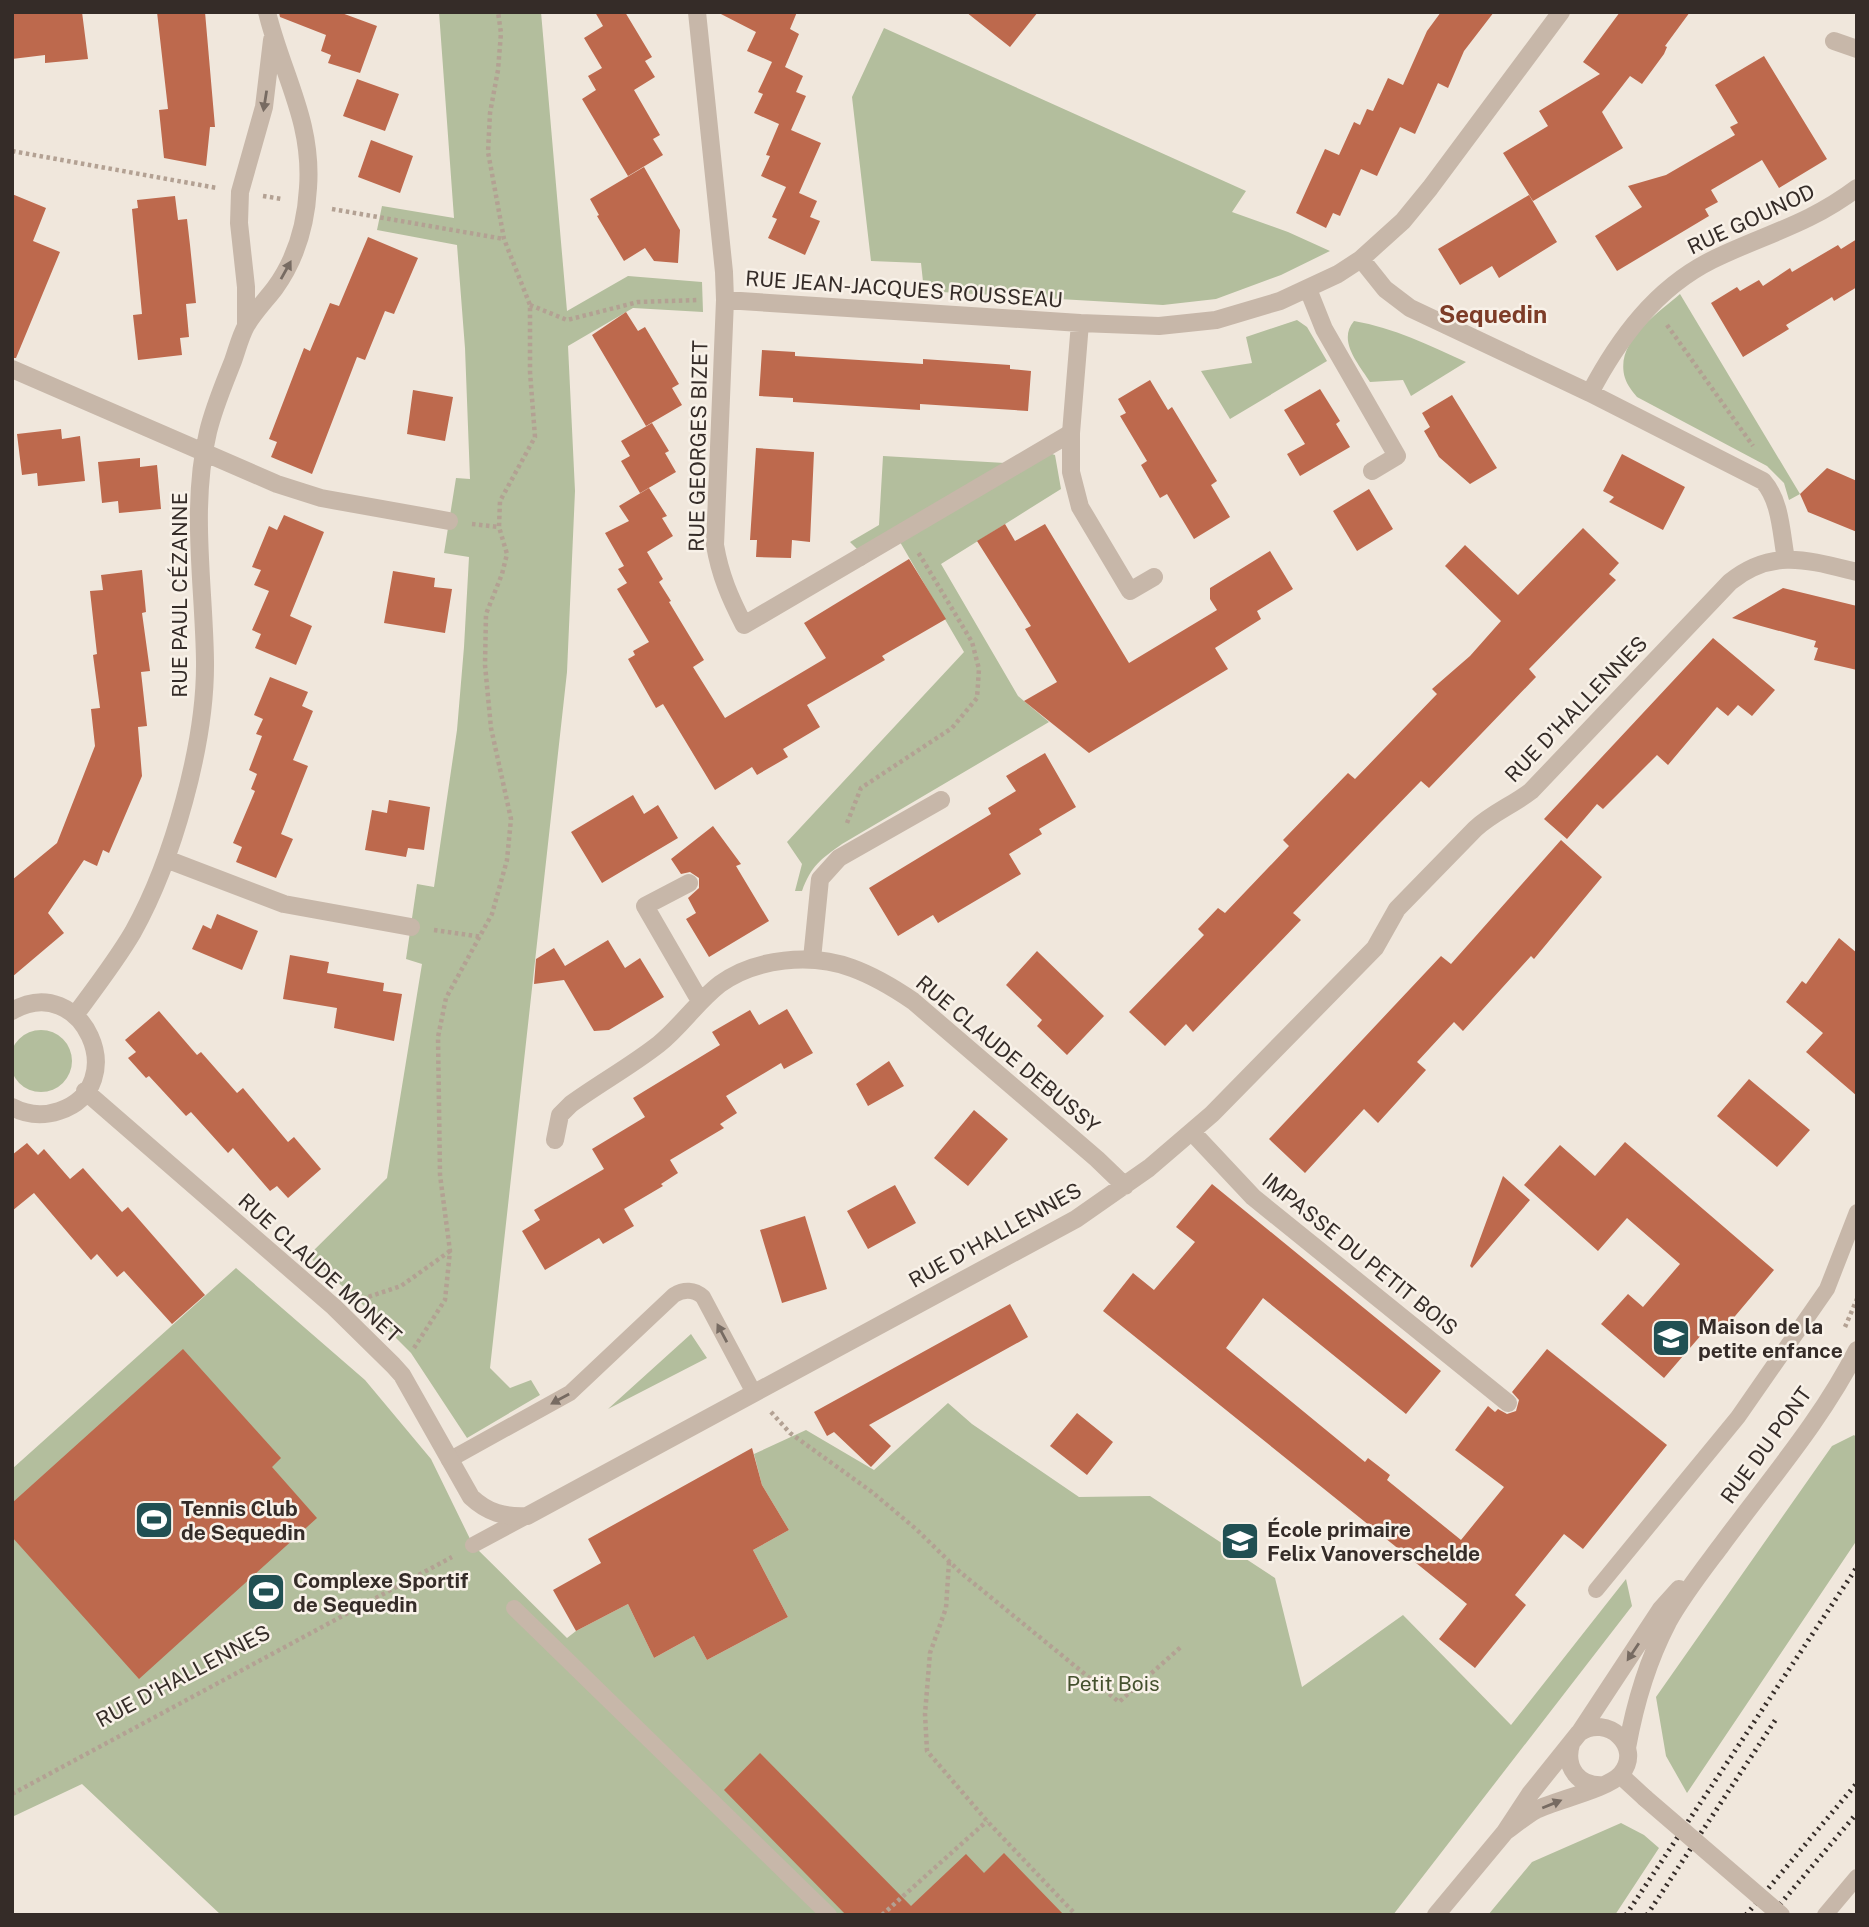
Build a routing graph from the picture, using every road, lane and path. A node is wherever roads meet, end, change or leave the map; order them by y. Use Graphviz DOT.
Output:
graph roads {
  1 [pos="267,12"];
  2 [pos="498,12"];
  3 [pos="697,12"];
  4 [pos="1561,12"];
  5 [pos="272,33"];
  6 [pos="1835,41"];
  7 [pos="1857,49"];
  8 [pos="12,151"];
  9 [pos="1857,188"];
  10 [pos="240,192"];
  11 [pos="307,204"];
  12 [pos="503,239"];
  13 [pos="1361,260"];
  14 [pos="1308,289"];
  15 [pos="725,300"];
  16 [pos="1652,304"];
  17 [pos="530,305"];
  18 [pos="1080,323"];
  19 [pos="246,326"];
  20 [pos="12,369"];
  21 [pos="1590,393"];
  22 [pos="1071,433"];
  23 [pos="205,453"];
  24 [pos="1372,471"];
  25 [pos="1763,481"];
  26 [pos="449,521"];
  27 [pos="905,530"];
  28 [pos="1786,559"];
  29 [pos="1857,572"];
  30 [pos="1153,577"];
  31 [pos="942,800"];
  32 [pos="839,858"];
  33 [pos="166,859"];
  34 [pos="689,883"];
  35 [pos="411,927"];
  36 [pos="482,937"];
  37 [pos="812,959"];
  38 [pos="700,1000"];
  39 [pos="12,1010"];
  40 [pos="75,1015"];
  41 [pos="85,1091"];
  42 [pos="12,1107"];
  43 [pos="1192,1132"];
  44 [pos="555,1140"];
  45 [pos="1125,1186"];
  46 [pos="1857,1212"];
  47 [pos="450,1251"];
  48 [pos="334,1307"];
  49 [pos="1857,1350"];
  50 [pos="393,1365"];
  51 [pos="754,1394"];
  52 [pos="1508,1402"];
  53 [pos="449,1460"];
  54 [pos="527,1516"];
  55 [pos="473,1545"];
  56 [pos="949,1561"];
  57 [pos="1708,1563"];
  58 [pos="1596,1590"];
  59 [pos="514,1608"];
  60 [pos="1182,1646"];
  61 [pos="1575,1738"];
  62 [pos="1627,1748"];
  63 [pos="1620,1775"];
  64 [pos="1604,1785"];
  65 [pos="12,1794"];
  66 [pos="987,1821"];
  67 [pos="1505,1832"];
  68 [pos="1857,1877"];
  69 [pos="830,1915"];
  70 [pos="883,1915"];
  71 [pos="1076,1915"];
  72 [pos="1436,1915"];
  73 [pos="1781,1915"];
  74 [pos="1825,1915"];
  1 -- 5 [label="street, RUE PAUL CÉZANNE"];
  2 -- 12 [label="path"];
  3 -- 15 [label="street, RUE GEORGES BIZET"];
  4 -- 13 [label="street, RUE JEAN-JACQUES ROUSSEAU"];
  5 -- 10 [label="street, RUE PAUL CÉZANNE, one-way"];
  5 -- 11 [label="street, RUE PAUL CÉZANNE"];
  6 -- 7 [label="street"];
  8 -- 10 [label="path"];
  9 -- 16 [label="street, RUE GOUNOD"];
  10 -- 11 [label="path"];
  10 -- 19 [label="street, RUE PAUL CÉZANNE"];
  11 -- 12 [label="path"];
  19 -- 11 [label="street, RUE PAUL CÉZANNE, one-way"];
  12 -- 17 [label="path"];
  13 -- 14 [label="street, RUE JEAN-JACQUES ROUSSEAU"];
  13 -- 21 [label="street"];
  14 -- 18 [label="street, RUE JEAN-JACQUES ROUSSEAU"];
  14 -- 24 [label="street"];
  15 -- 17 [label="path"];
  15 -- 18 [label="street, RUE JEAN-JACQUES ROUSSEAU"];
  15 -- 27 [label="street, RUE GEORGES BIZET"];
  16 -- 21 [label="street, RUE GOUNOD"];
  16 -- 25 [label="path"];
  17 -- 36 [label="path"];
  18 -- 22 [label="street, RUE JEAN-JACQUES ROUSSEAU"];
  19 -- 23 [label="street, RUE PAUL CÉZANNE"];
  20 -- 23 [label="street"];
  21 -- 25 [label="street"];
  22 -- 27 [label="street, RUE GEORGES BIZET"];
  22 -- 30 [label="street, RUE JEAN-JACQUES ROUSSEAU"];
  23 -- 26 [label="street"];
  23 -- 33 [label="street, RUE PAUL CÉZANNE"];
  25 -- 28 [label="street"];
  27 -- 32 [label="path"];
  28 -- 29 [label="street, RUE D'HALLENNES"];
  28 -- 43 [label="street, RUE D'HALLENNES"];
  31 -- 32 [label="street"];
  32 -- 37 [label="street"];
  33 -- 35 [label="street"];
  33 -- 40 [label="street, RUE PAUL CÉZANNE"];
  34 -- 38 [label="street"];
  35 -- 36 [label="path"];
  36 -- 47 [label="path"];
  37 -- 38 [label="street, RUE CLAUDE DEBUSSY"];
  37 -- 45 [label="street, RUE CLAUDE DEBUSSY"];
  38 -- 44 [label="street, RUE CLAUDE DEBUSSY"];
  39 -- 40 [label="street"];
  40 -- 41 [label="street"];
  41 -- 42 [label="street"];
  41 -- 48 [label="street, RUE CLAUDE MONET"];
  43 -- 45 [label="street, RUE D'HALLENNES"];
  43 -- 52 [label="street, IMPASSE DU PETIT BOIS"];
  45 -- 51 [label="street, RUE D'HALLENNES"];
  46 -- 58 [label="lane"];
  47 -- 48 [label="path"];
  47 -- 50 [label="path"];
  48 -- 50 [label="street, RUE CLAUDE MONET"];
  49 -- 57 [label="street, RUE DU PONT"];
  50 -- 53 [label="street, RUE CLAUDE MONET"];
  51 -- 53 [label="lane, one-way"];
  51 -- 54 [label="street, RUE D'HALLENNES"];
  51 -- 56 [label="path"];
  53 -- 54 [label="street, RUE CLAUDE MONET"];
  54 -- 55 [label="lane, RUE D'HALLENNES"];
  55 -- 65 [label="path, RUE D'HALLENNES"];
  56 -- 60 [label="path"];
  56 -- 66 [label="path"];
  57 -- 61 [label="street, RUE DU PONT, one-way"];
  57 -- 62 [label="street, RUE DU PONT"];
  59 -- 69 [label="lane"];
  61 -- 62 [label="street"];
  61 -- 64 [label="street"];
  61 -- 67 [label="street, RUE DU PONT"];
  62 -- 63 [label="street"];
  63 -- 64 [label="street"];
  63 -- 73 [label="street, bridge"];
  67 -- 64 [label="street, one-way"];
  66 -- 70 [label="path"];
  66 -- 71 [label="path"];
  67 -- 72 [label="street"];
  68 -- 74 [label="lane"];
}
